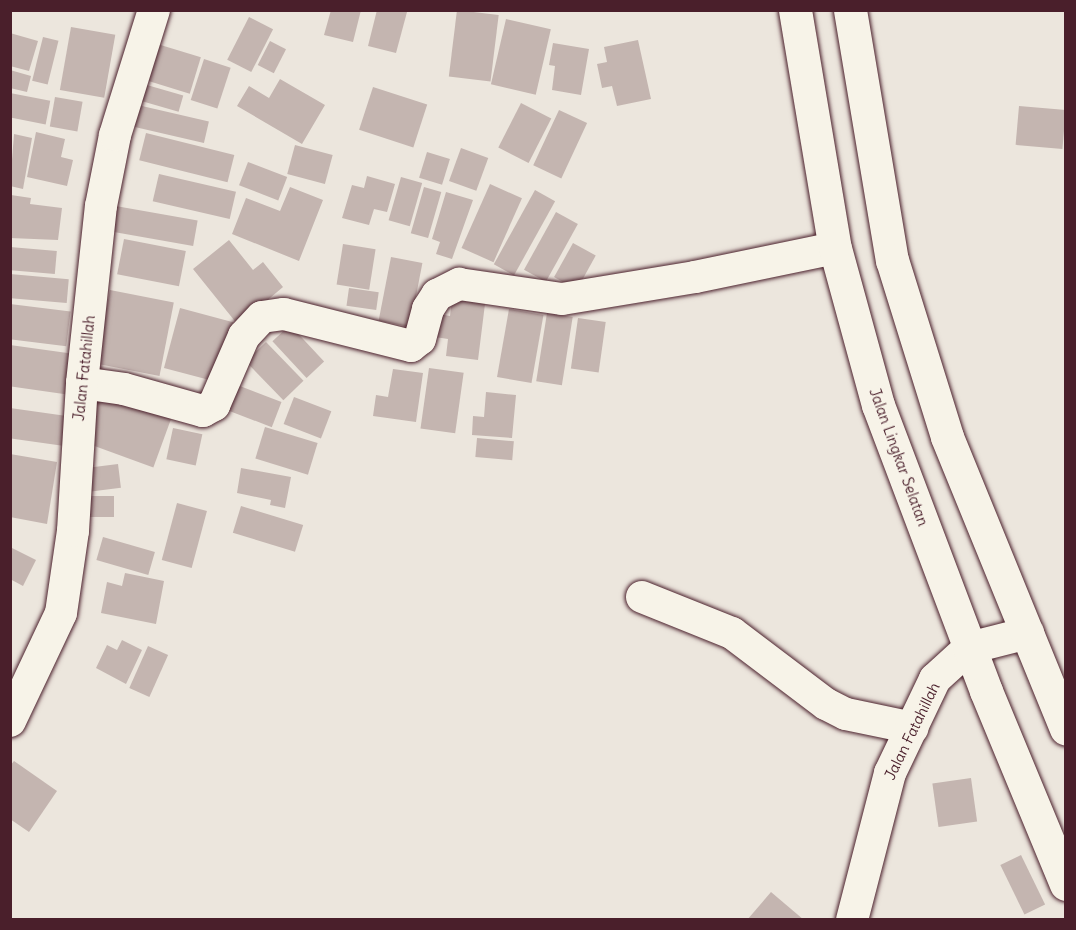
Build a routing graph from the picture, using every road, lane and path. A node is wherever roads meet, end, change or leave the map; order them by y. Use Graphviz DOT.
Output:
graph roads {
  1 [pos="154,10"];
  2 [pos="795,10"];
  3 [pos="850,10"];
  4 [pos="835,248"];
  5 [pos="82,383"];
  6 [pos="642,597"];
  7 [pos="1028,633"];
  8 [pos="969,648"];
  9 [pos="10,721"];
  10 [pos="913,728"];
  11 [pos="1065,729"];
  12 [pos="1065,884"];
  13 [pos="852,920"];
  1 -- 5 [label="street, Jalan Fatahillah"];
  2 -- 4 [label="highway, Jalan Lingkar Selatan"];
  3 -- 7 [label="highway"];
  4 -- 5 [label="street"];
  4 -- 8 [label="highway, Jalan Lingkar Selatan"];
  5 -- 9 [label="street, Jalan Fatahillah"];
  6 -- 10 [label="street"];
  7 -- 8 [label="street, Jalan Fatahillah"];
  7 -- 11 [label="highway"];
  8 -- 10 [label="street, Jalan Fatahillah"];
  8 -- 12 [label="highway, Jalan Lingkar Selatan"];
  10 -- 13 [label="street, Jalan Fatahillah"];
}
